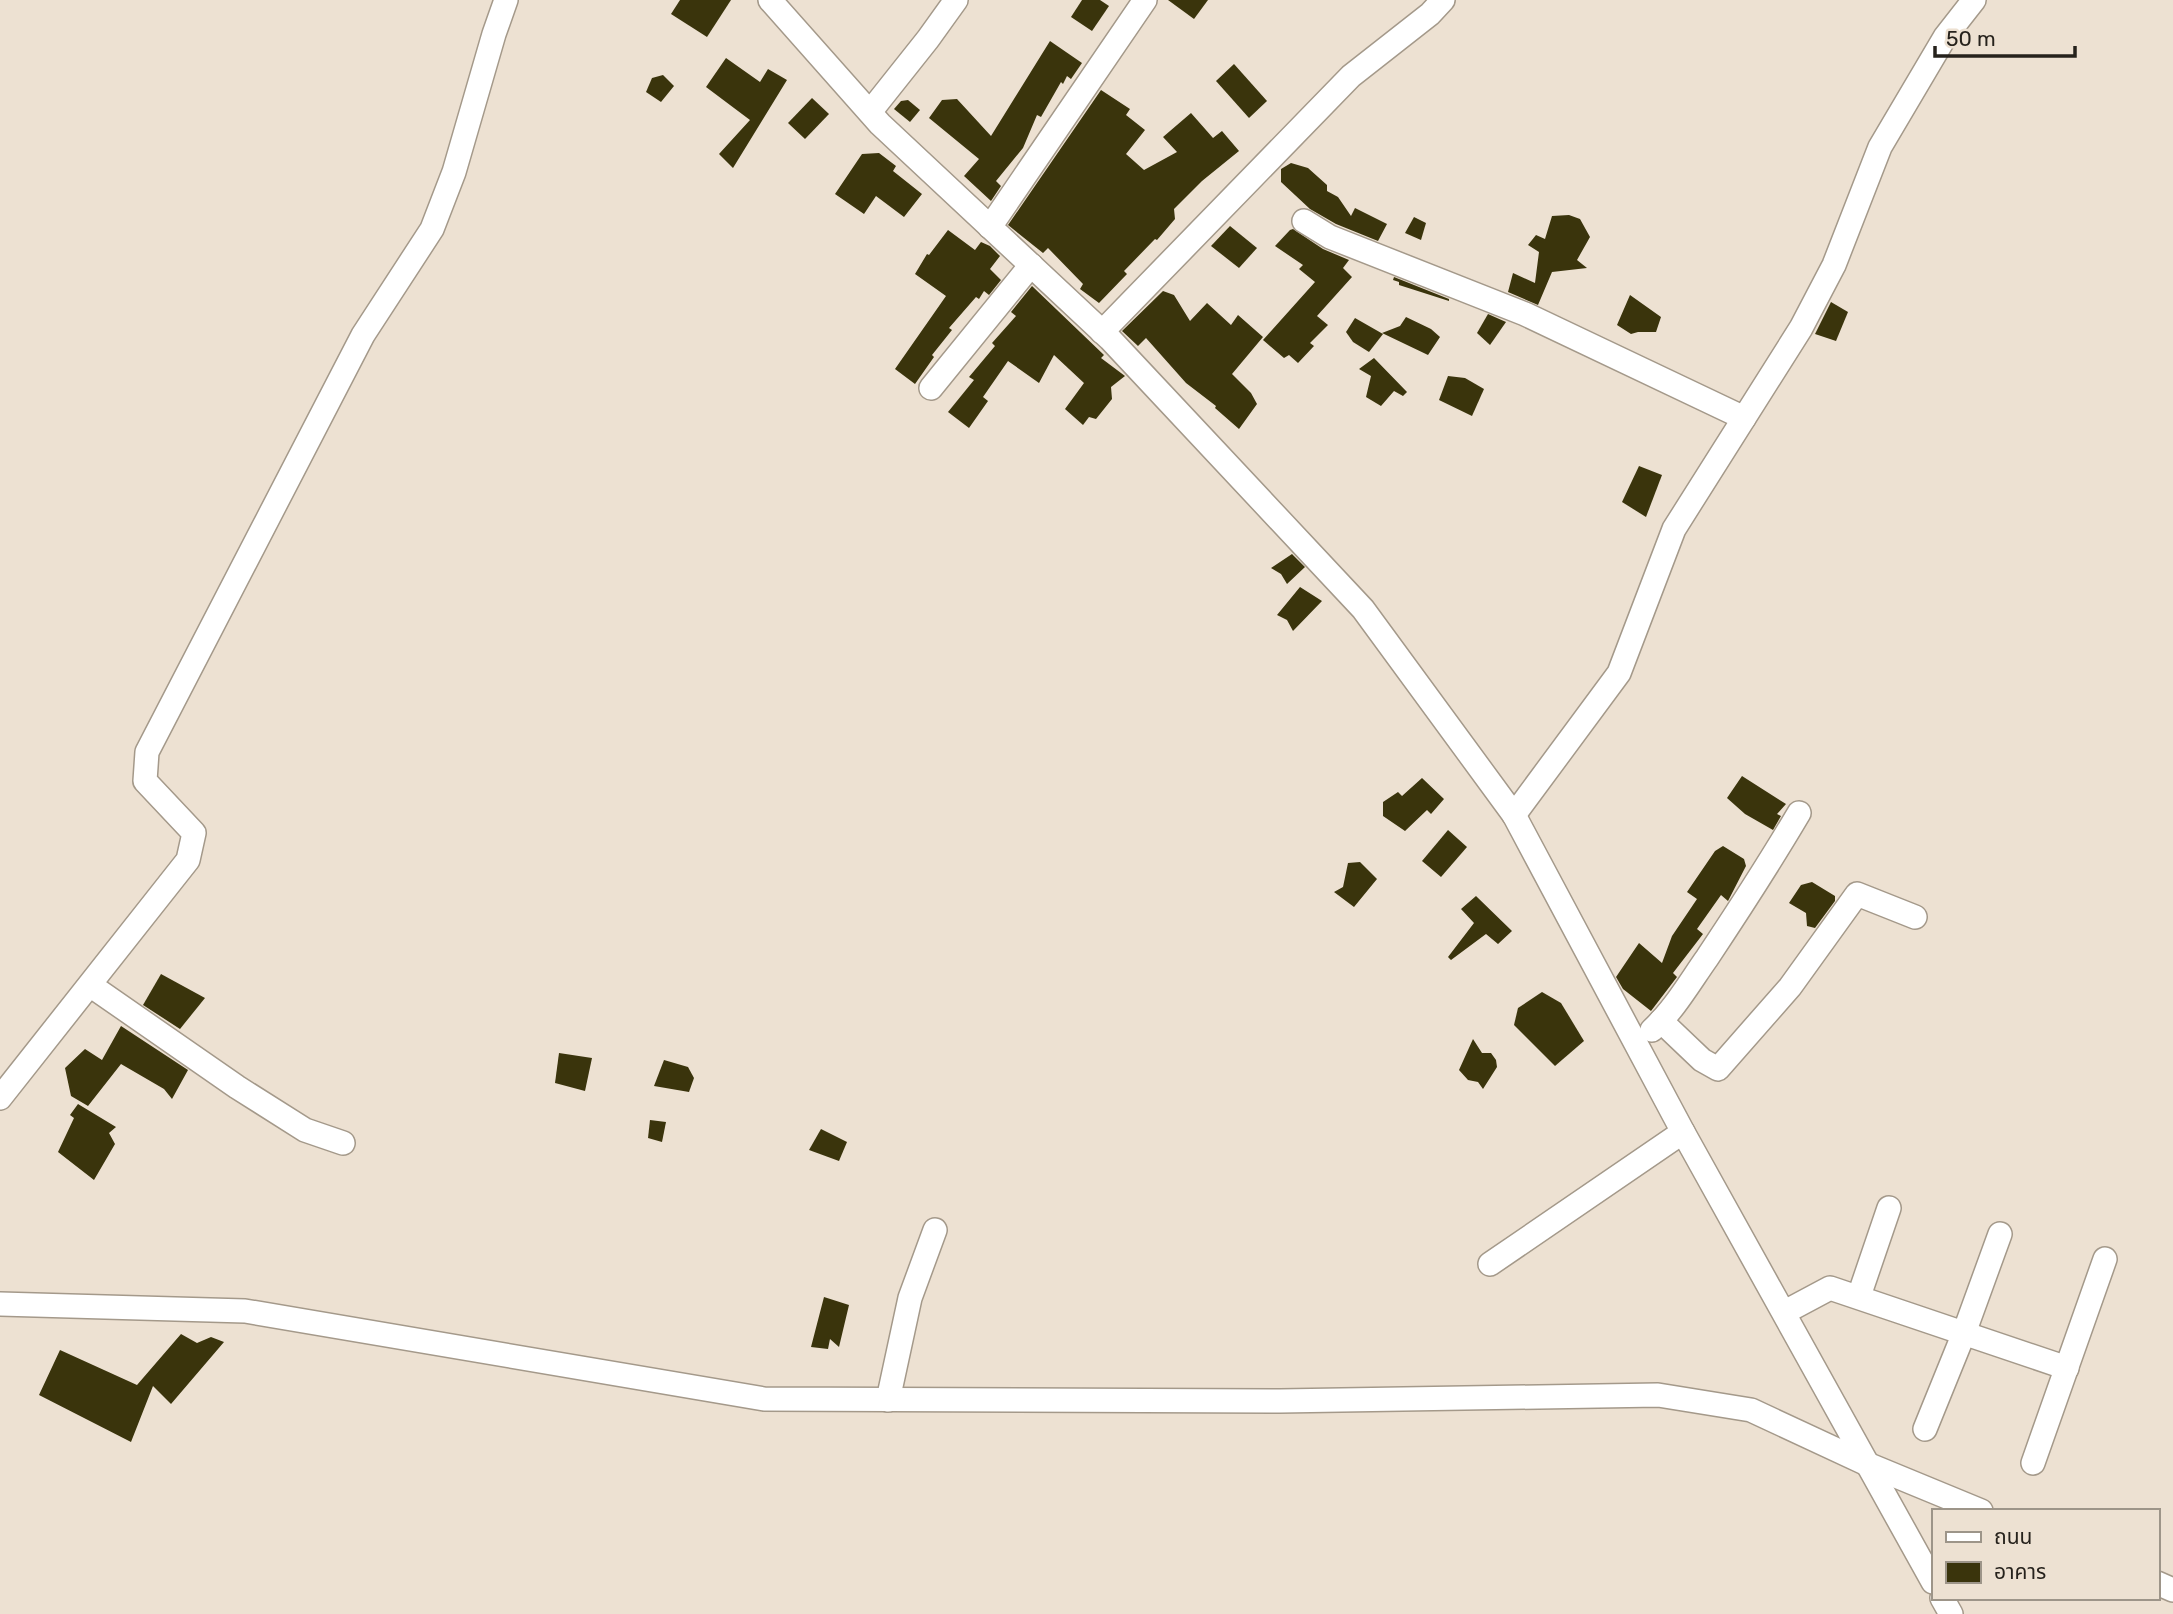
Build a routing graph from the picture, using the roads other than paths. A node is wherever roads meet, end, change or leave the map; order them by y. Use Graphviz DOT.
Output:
graph roads {
  1 [pos="506,0"];
  2 [pos="770,0"];
  3 [pos="956,0"];
  4 [pos="1145,0"];
  5 [pos="1443,0"];
  6 [pos="1973,0"];
  7 [pos="870,112"];
  8 [pos="1304,221"];
  9 [pos="990,227"];
  10 [pos="1031,265"];
  11 [pos="1102,332"];
  12 [pos="931,388"];
  13 [pos="1744,418"];
  14 [pos="1799,813"];
  15 [pos="1514,815"];
  16 [pos="1915,917"];
  17 [pos="90,985"];
  18 [pos="1661,1021"];
  19 [pos="1636,1043"];
  20 [pos="0,1098"];
  21 [pos="1683,1132"];
  22 [pos="343,1143"];
  23 [pos="1889,1208"];
  24 [pos="935,1230"];
  25 [pos="2000,1234"];
  26 [pos="2105,1259"];
  27 [pos="1490,1264"];
  28 [pos="1859,1296"];
  29 [pos="0,1304"];
  30 [pos="1785,1312"];
  31 [pos="1964,1333"];
  32 [pos="2067,1368"];
  33 [pos="888,1400"];
  34 [pos="1925,1429"];
  35 [pos="2033,1463"];
  36 [pos="1867,1464"];
  37 [pos="1976,1509"];
  38 [pos="1932,1580"];
  1 -- 17 [label="street"];
  2 -- 7 [label="street"];
  3 -- 7 [label="street"];
  4 -- 9 [label="street"];
  5 -- 11 [label="street"];
  6 -- 13 [label="street"];
  7 -- 9 [label="street"];
  8 -- 13 [label="street"];
  9 -- 10 [label="street"];
  10 -- 11 [label="street"];
  10 -- 12 [label="street"];
  11 -- 15 [label="street"];
  13 -- 15 [label="street"];
  14 -- 18 [label="street"];
  15 -- 19 [label="street"];
  16 -- 18 [label="street"];
  17 -- 20 [label="street"];
  17 -- 22 [label="street"];
  18 -- 19 [label="street"];
  19 -- 21 [label="street"];
  21 -- 27 [label="street"];
  21 -- 30 [label="street"];
  23 -- 28 [label="street"];
  24 -- 33 [label="street"];
  25 -- 31 [label="street"];
  26 -- 32 [label="street"];
  28 -- 30 [label="street"];
  28 -- 31 [label="street"];
  29 -- 33 [label="street"];
  30 -- 36 [label="street"];
  31 -- 32 [label="street"];
  31 -- 34 [label="street"];
  32 -- 35 [label="street"];
  33 -- 36 [label="street"];
  36 -- 37 [label="street"];
  36 -- 38 [label="street"];
}
